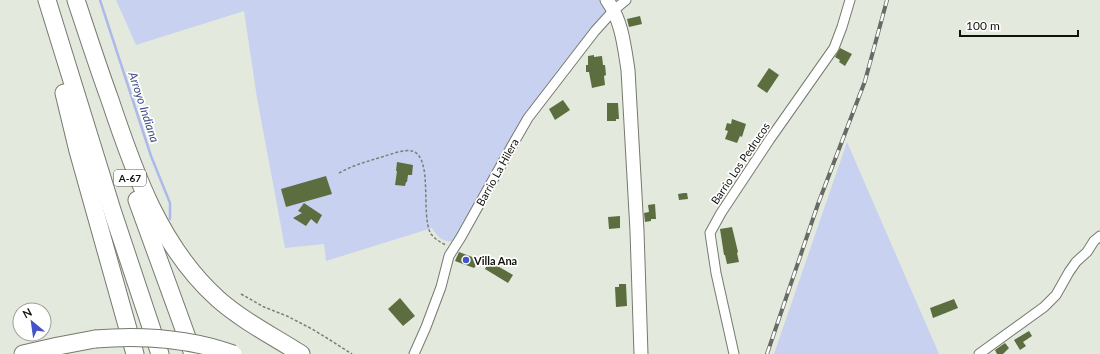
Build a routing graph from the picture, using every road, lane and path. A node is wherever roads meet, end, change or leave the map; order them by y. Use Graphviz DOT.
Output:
graph roads {
  1 [pos="41,0"];
  2 [pos="47,0"];
  3 [pos="75,0"];
  4 [pos="626,0"];
  5 [pos="850,0"];
  6 [pos="610,5"];
  7 [pos="339,173"];
  8 [pos="1100,236"];
  9 [pos="453,249"];
  10 [pos="241,294"];
  11 [pos="23,354"];
  12 [pos="134,354"];
  13 [pos="160,354"];
  14 [pos="192,354"];
  15 [pos="233,354"];
  16 [pos="301,354"];
  17 [pos="352,354"];
  18 [pos="414,354"];
  19 [pos="641,354"];
  20 [pos="734,354"];
  21 [pos="978,354"];
  1 -- 12 [label="highway"];
  2 -- 13 [label="highway, A-67"];
  3 -- 14 [label="highway, A-67"];
  3 -- 16 [label="highway"];
  4 -- 6 [label="street, Barrio La Hilera"];
  5 -- 20 [label="street, Barrio Los Pedrucos"];
  6 -- 9 [label="street, Barrio La Hilera"];
  6 -- 19 [label="street"];
  7 -- 9 [label="path"];
  8 -- 21 [label="street"];
  9 -- 18 [label="street, Barrio La Hilera"];
  10 -- 17 [label="path"];
  11 -- 15 [label="highway, bridge"];
}
